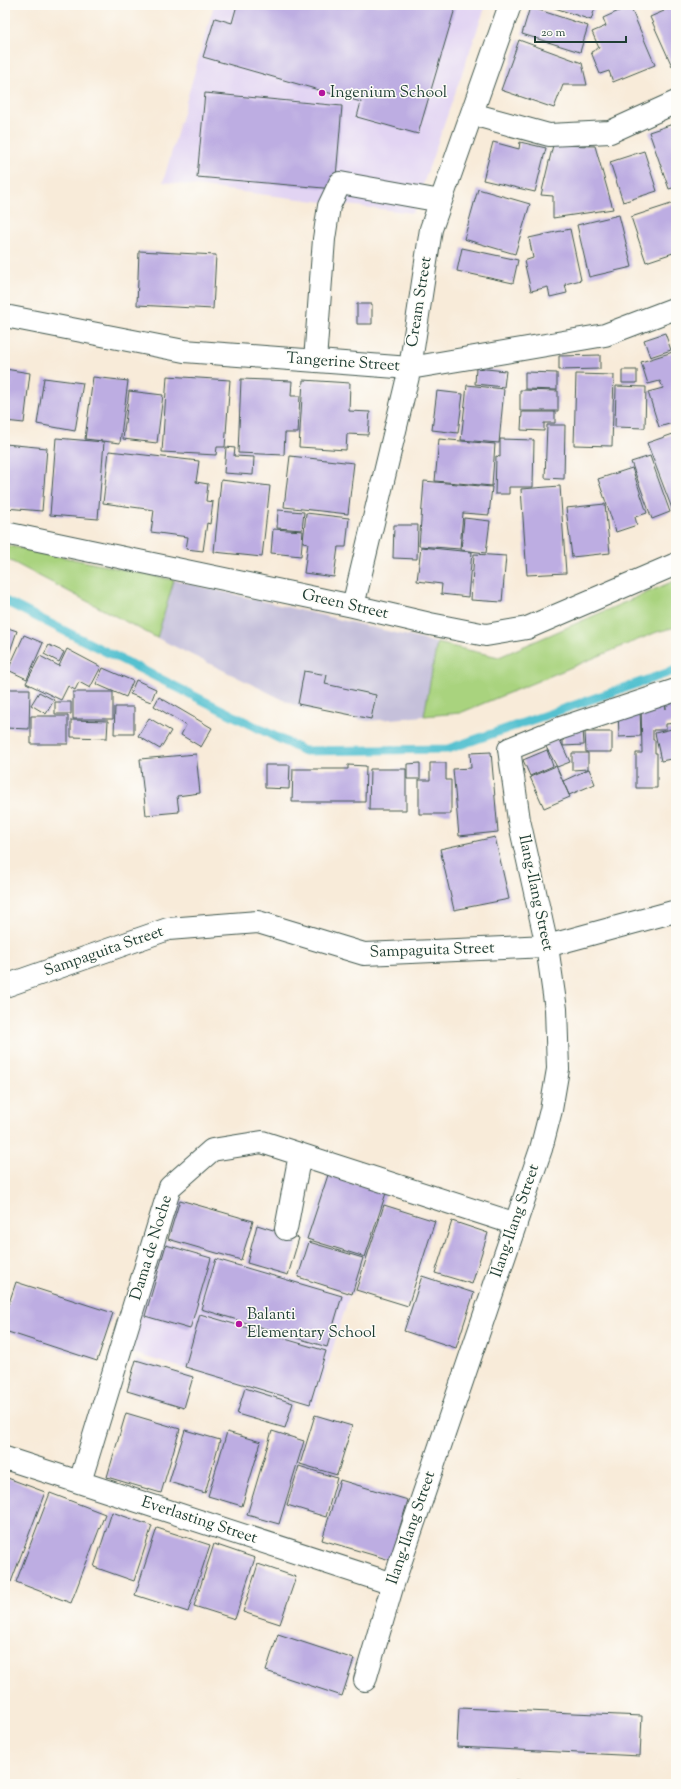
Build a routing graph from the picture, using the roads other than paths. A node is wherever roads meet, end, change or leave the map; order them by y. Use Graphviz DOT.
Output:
graph roads {
  1 [pos="510,5"];
  2 [pos="676,102"];
  3 [pos="472,114"];
  4 [pos="440,201"];
  5 [pos="676,308"];
  6 [pos="5,316"];
  7 [pos="315,361"];
  8 [pos="410,368"];
  9 [pos="5,533"];
  10 [pos="676,564"];
  11 [pos="353,606"];
  12 [pos="676,690"];
  13 [pos="676,911"];
  14 [pos="547,946"];
  15 [pos="5,986"];
  16 [pos="300,1154"];
  17 [pos="516,1224"];
  18 [pos="286,1229"];
  19 [pos="5,1458"];
  20 [pos="80,1482"];
  21 [pos="393,1584"];
  22 [pos="365,1680"];
  1 -- 3 [label="street, Cream Street"];
  2 -- 3 [label="street"];
  3 -- 4 [label="street, Cream Street"];
  4 -- 7 [label="street"];
  4 -- 8 [label="street, Cream Street"];
  5 -- 8 [label="street, Tangerine Street"];
  6 -- 7 [label="street, Tangerine Street"];
  7 -- 8 [label="street, Tangerine Street"];
  8 -- 11 [label="street, Cream Street"];
  9 -- 11 [label="street, Green Street"];
  10 -- 11 [label="street, Green Street"];
  12 -- 14 [label="street, Ilang-Ilang Street"];
  13 -- 14 [label="street, Sampaguita Street"];
  14 -- 15 [label="street, Sampaguita Street"];
  14 -- 17 [label="street, Ilang-Ilang Street"];
  16 -- 17 [label="street, Dama de Noche"];
  16 -- 18 [label="street"];
  16 -- 20 [label="street, Dama de Noche"];
  17 -- 21 [label="street, Ilang-Ilang Street"];
  19 -- 20 [label="street, Everlasting Street"];
  20 -- 21 [label="street, Everlasting Street"];
  21 -- 22 [label="street, Ilang-Ilang Street"];
}
